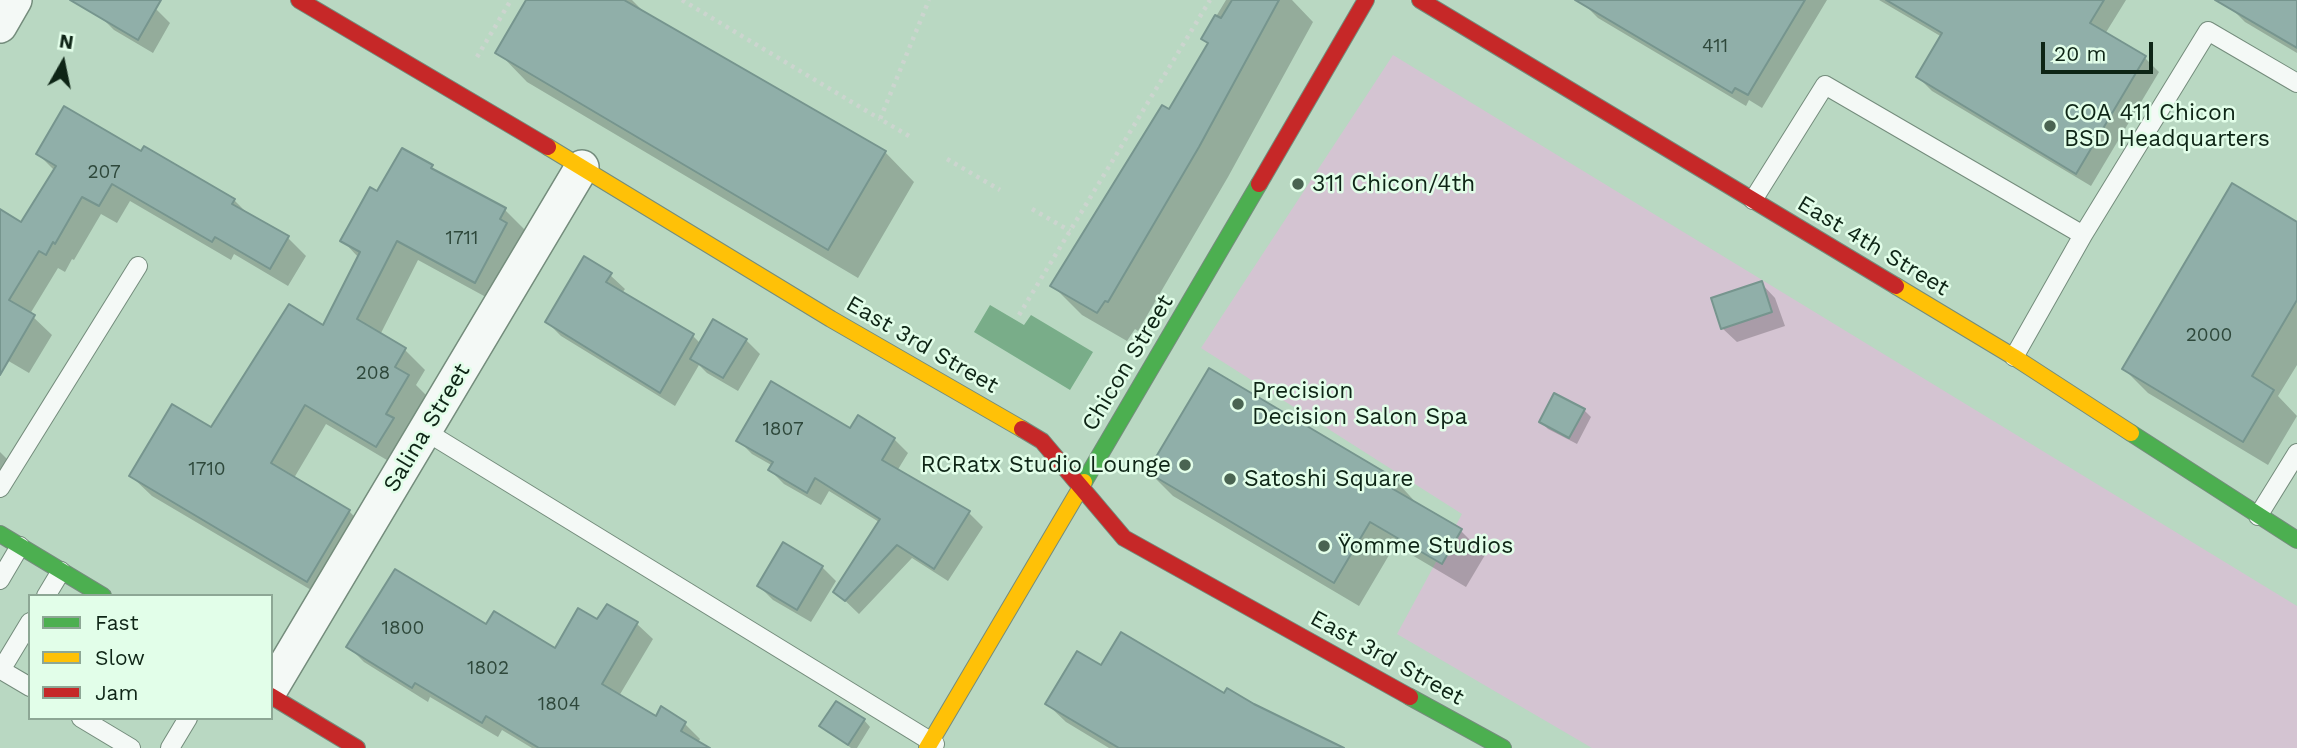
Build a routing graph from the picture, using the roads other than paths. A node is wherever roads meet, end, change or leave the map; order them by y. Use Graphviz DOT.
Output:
graph roads {
  1 [pos="15,0"];
  2 [pos="299,0"];
  3 [pos="1366,0"];
  4 [pos="1420,0"];
  5 [pos="0,26"];
  6 [pos="2297,83"];
  7 [pos="582,167"];
  8 [pos="1753,200"];
  9 [pos="2083,235"];
  10 [pos="138,266"];
  11 [pos="2014,357"];
  12 [pos="425,431"];
  13 [pos="2297,453"];
  14 [pos="0,488"];
  15 [pos="1080,488"];
  16 [pos="2258,516"];
  17 [pos="0,534"];
  18 [pos="2297,540"];
  19 [pos="20,546"];
  20 [pos="61,571"];
  21 [pos="0,580"];
  22 [pos="47,594"];
  23 [pos="100,594"];
  24 [pos="28,625"];
  25 [pos="28,686"];
  26 [pos="273,686"];
  27 [pos="273,697"];
  28 [pos="85,720"];
  29 [pos="187,720"];
  30 [pos="933,746"];
  31 [pos="353,747"];
  32 [pos="131,748"];
  33 [pos="170,748"];
  34 [pos="1503,748"];
  1 -- 5 [label="street"];
  2 -- 7 [label="street, East 3rd Street"];
  3 -- 15 [label="street, Chicon Street"];
  4 -- 8 [label="street, East 4th Street"];
  6 -- 9 [label="lane"];
  7 -- 12 [label="street, Salina Street"];
  7 -- 15 [label="street, East 3rd Street"];
  8 -- 9 [label="lane"];
  8 -- 11 [label="street, East 4th Street"];
  9 -- 11 [label="lane"];
  10 -- 14 [label="lane"];
  11 -- 16 [label="street, East 4th Street"];
  12 -- 26 [label="street, Salina Street"];
  12 -- 30 [label="lane"];
  13 -- 16 [label="lane"];
  15 -- 30 [label="street, Chicon Street"];
  15 -- 34 [label="street, East 3rd Street"];
  16 -- 18 [label="street, East 4th Street"];
  17 -- 19 [label="street"];
  19 -- 20 [label="street"];
  19 -- 21 [label="lane"];
  20 -- 22 [label="lane"];
  20 -- 23 [label="street"];
  24 -- 25 [label="lane"];
  27 -- 31 [label="street"];
  28 -- 32 [label="lane"];
  29 -- 33 [label="lane"];
}
